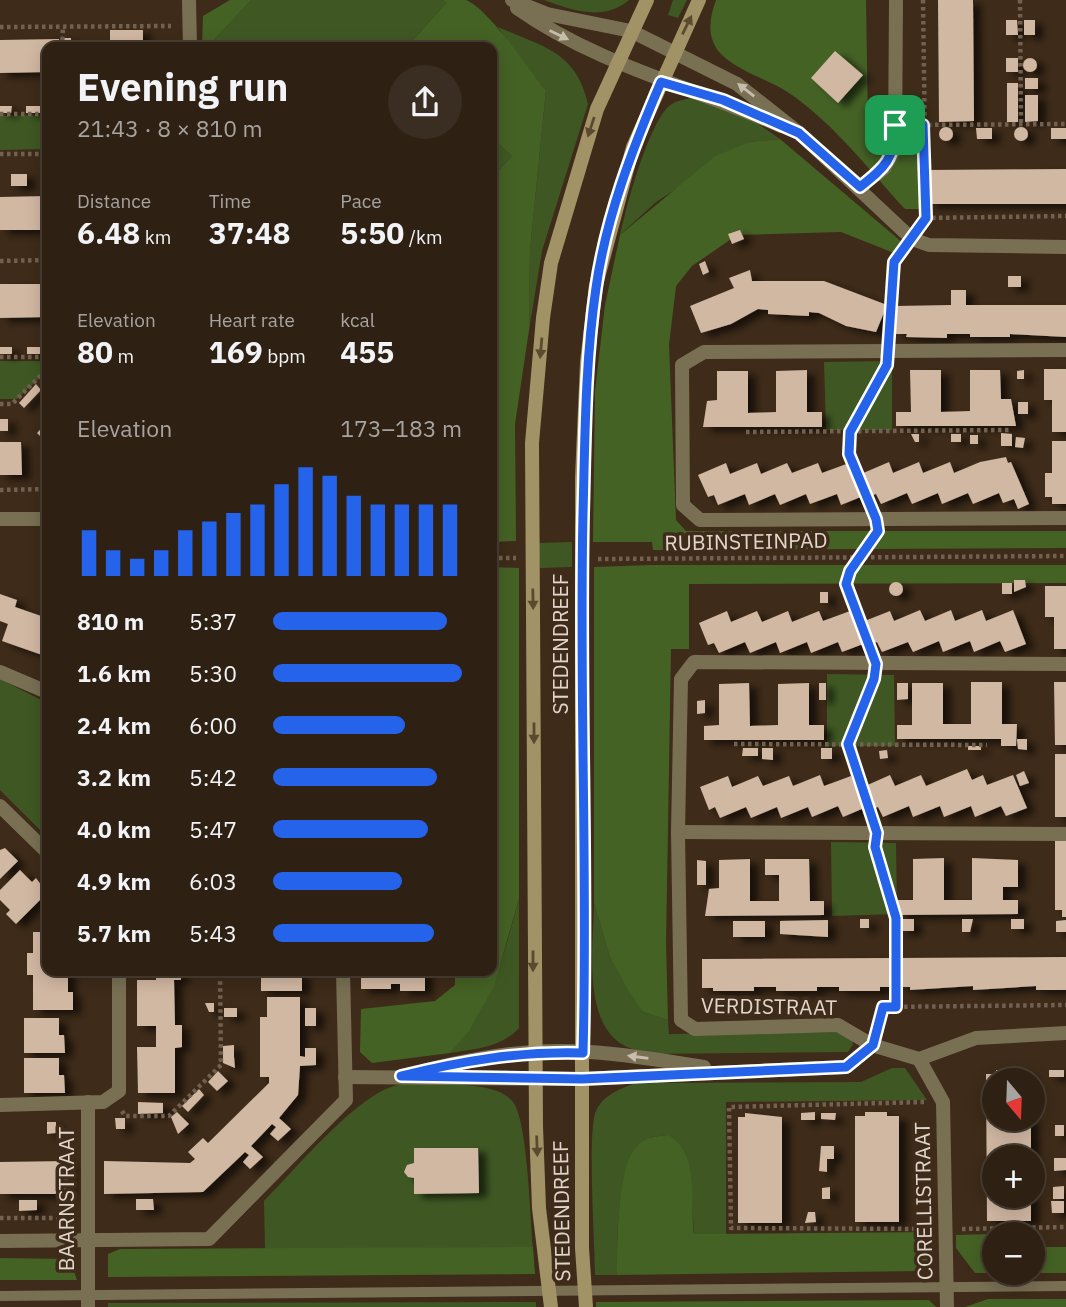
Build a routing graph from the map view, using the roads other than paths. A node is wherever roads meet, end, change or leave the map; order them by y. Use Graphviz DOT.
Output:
graph roads {
  1 [pos="189,0"];
  2 [pos="505,0"];
  3 [pos="512,0"];
  4 [pos="647,0"];
  5 [pos="699,0"];
  6 [pos="896,0"];
  7 [pos="631,31"];
  8 [pos="190,42"];
  9 [pos="675,50"];
  10 [pos="617,64"];
  11 [pos="661,82"];
  12 [pos="799,133"];
  13 [pos="860,187"];
  14 [pos="1066,247"];
  15 [pos="1066,350"];
  16 [pos="1066,518"];
  17 [pos="0,519"];
  18 [pos="42,519"];
  19 [pos="1066,664"];
  20 [pos="0,672"];
  21 [pos="42,690"];
  22 [pos="0,806"];
  23 [pos="678,832"];
  24 [pos="1066,834"];
  25 [pos="42,847"];
  26 [pos="119,976"];
  27 [pos="343,976"];
  28 [pos="1066,1034"];
  29 [pos="873,1045"];
  30 [pos="534,1051"];
  31 [pos="583,1053"];
  32 [pos="919,1059"];
  33 [pos="730,1070"];
  34 [pos="401,1076"];
  35 [pos="345,1077"];
  36 [pos="535,1078"];
  37 [pos="582,1079"];
  38 [pos="88,1102"];
  39 [pos="0,1105"];
  40 [pos="0,1241"];
  41 [pos="89,1241"];
  42 [pos="1066,1286"];
  43 [pos="947,1288"];
  44 [pos="0,1296"];
  45 [pos="88,1302"];
  46 [pos="551,1307"];
  47 [pos="586,1307"];
  48 [pos="947,1307"];
  1 -- 8 [label="street"];
  2 -- 10 [label="street, one-way"];
  3 -- 7 [label="street"];
  4 -- 7 [label="main road, STEDENDREEF"];
  9 -- 5 [label="main road, STEDENDREEF, one-way"];
  6 -- 13 [label="street"];
  7 -- 9 [label="street"];
  7 -- 10 [label="main road, STEDENDREEF"];
  9 -- 11 [label="main road, STEDENDREEF"];
  12 -- 9 [label="street, one-way"];
  10 -- 11 [label="street"];
  10 -- 30 [label="main road, STEDENDREEF, one-way"];
  11 -- 12 [label="street"];
  11 -- 31 [label="main road, STEDENDREEF"];
  12 -- 13 [label="street"];
  13 -- 14 [label="street"];
  15 -- 16 [label="street"];
  17 -- 18 [label="street"];
  19 -- 23 [label="street"];
  20 -- 21 [label="street"];
  22 -- 25 [label="street"];
  23 -- 24 [label="street"];
  23 -- 29 [label="street, VERDISTRAAT"];
  26 -- 38 [label="street"];
  27 -- 35 [label="street"];
  28 -- 32 [label="street"];
  29 -- 32 [label="street"];
  29 -- 33 [label="street"];
  30 -- 31 [label="street"];
  30 -- 34 [label="street"];
  30 -- 36 [label="main road, STEDENDREEF"];
  33 -- 31 [label="street, one-way"];
  31 -- 37 [label="main road, STEDENDREEF"];
  32 -- 43 [label="street, CORELLISTRAAT"];
  33 -- 37 [label="street"];
  34 -- 35 [label="street"];
  34 -- 36 [label="street"];
  35 -- 41 [label="street"];
  36 -- 37 [label="street"];
  36 -- 46 [label="main road, STEDENDREEF, one-way"];
  37 -- 47 [label="main road, STEDENDREEF"];
  38 -- 39 [label="street"];
  38 -- 41 [label="street, BAARNSTRAAT"];
  40 -- 41 [label="street"];
  41 -- 45 [label="street, BAARNSTRAAT"];
  42 -- 43 [label="lane"];
  43 -- 45 [label="lane"];
  43 -- 48 [label="street, CORELLISTRAAT"];
  44 -- 45 [label="lane"];
}
